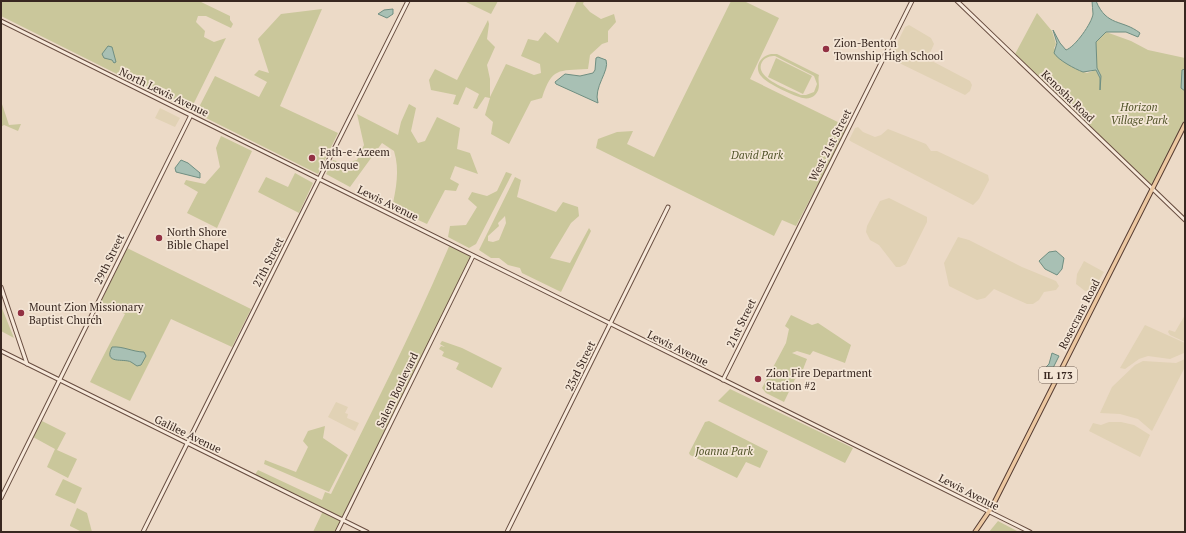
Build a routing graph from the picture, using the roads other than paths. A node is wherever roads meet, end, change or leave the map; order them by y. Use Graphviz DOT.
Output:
graph roads {
  1 [pos="408,1"];
  2 [pos="912,1"];
  3 [pos="957,1"];
  4 [pos="1,21"];
  5 [pos="190,115"];
  6 [pos="1185,124"];
  7 [pos="319,179"];
  8 [pos="1152,190"];
  9 [pos="668,207"];
  10 [pos="1185,220"];
  11 [pos="473,256"];
  12 [pos="1,287"];
  13 [pos="764,296"];
  14 [pos="610,324"];
  15 [pos="1,351"];
  16 [pos="27,364"];
  17 [pos="59,380"];
  18 [pos="723,380"];
  19 [pos="187,443"];
  20 [pos="1,498"];
  21 [pos="989,512"];
  22 [pos="343,520"];
  23 [pos="143,532"];
  24 [pos="337,532"];
  25 [pos="367,532"];
  26 [pos="507,532"];
  27 [pos="976,532"];
  28 [pos="1030,532"];
  1 -- 7 [label="street, 27th Street"];
  2 -- 13 [label="street, West 21st Street"];
  3 -- 8 [label="street, Kenosha Road"];
  4 -- 5 [label="street, North Lewis Avenue"];
  5 -- 7 [label="street, North Lewis Avenue"];
  5 -- 17 [label="street, 29th Street"];
  6 -- 8 [label="main road, Rosecrans Road / IL 173"];
  7 -- 11 [label="street, Lewis Avenue"];
  7 -- 19 [label="street, 27th Street"];
  8 -- 10 [label="street, Kenosha Road"];
  8 -- 21 [label="main road, Rosecrans Road / IL 173"];
  9 -- 14 [label="street, 23rd Street"];
  11 -- 14 [label="street, Lewis Avenue"];
  11 -- 22 [label="street, Salem Boulevard"];
  12 -- 16 [label="street"];
  13 -- 18 [label="street, 21st Street"];
  14 -- 18 [label="street, Lewis Avenue"];
  14 -- 26 [label="street, 23rd Street"];
  15 -- 16 [label="street, Galilee Avenue"];
  16 -- 17 [label="street, Galilee Avenue"];
  17 -- 19 [label="street, Galilee Avenue"];
  17 -- 20 [label="street, 29th Street"];
  18 -- 21 [label="street, Lewis Avenue"];
  19 -- 22 [label="street, Galilee Avenue"];
  19 -- 23 [label="street, 27th Street"];
  21 -- 27 [label="main road, IL 173"];
  21 -- 28 [label="street, Lewis Avenue"];
  22 -- 24 [label="street, Salem Boulevard"];
  22 -- 25 [label="street, Galilee Avenue"];
}
